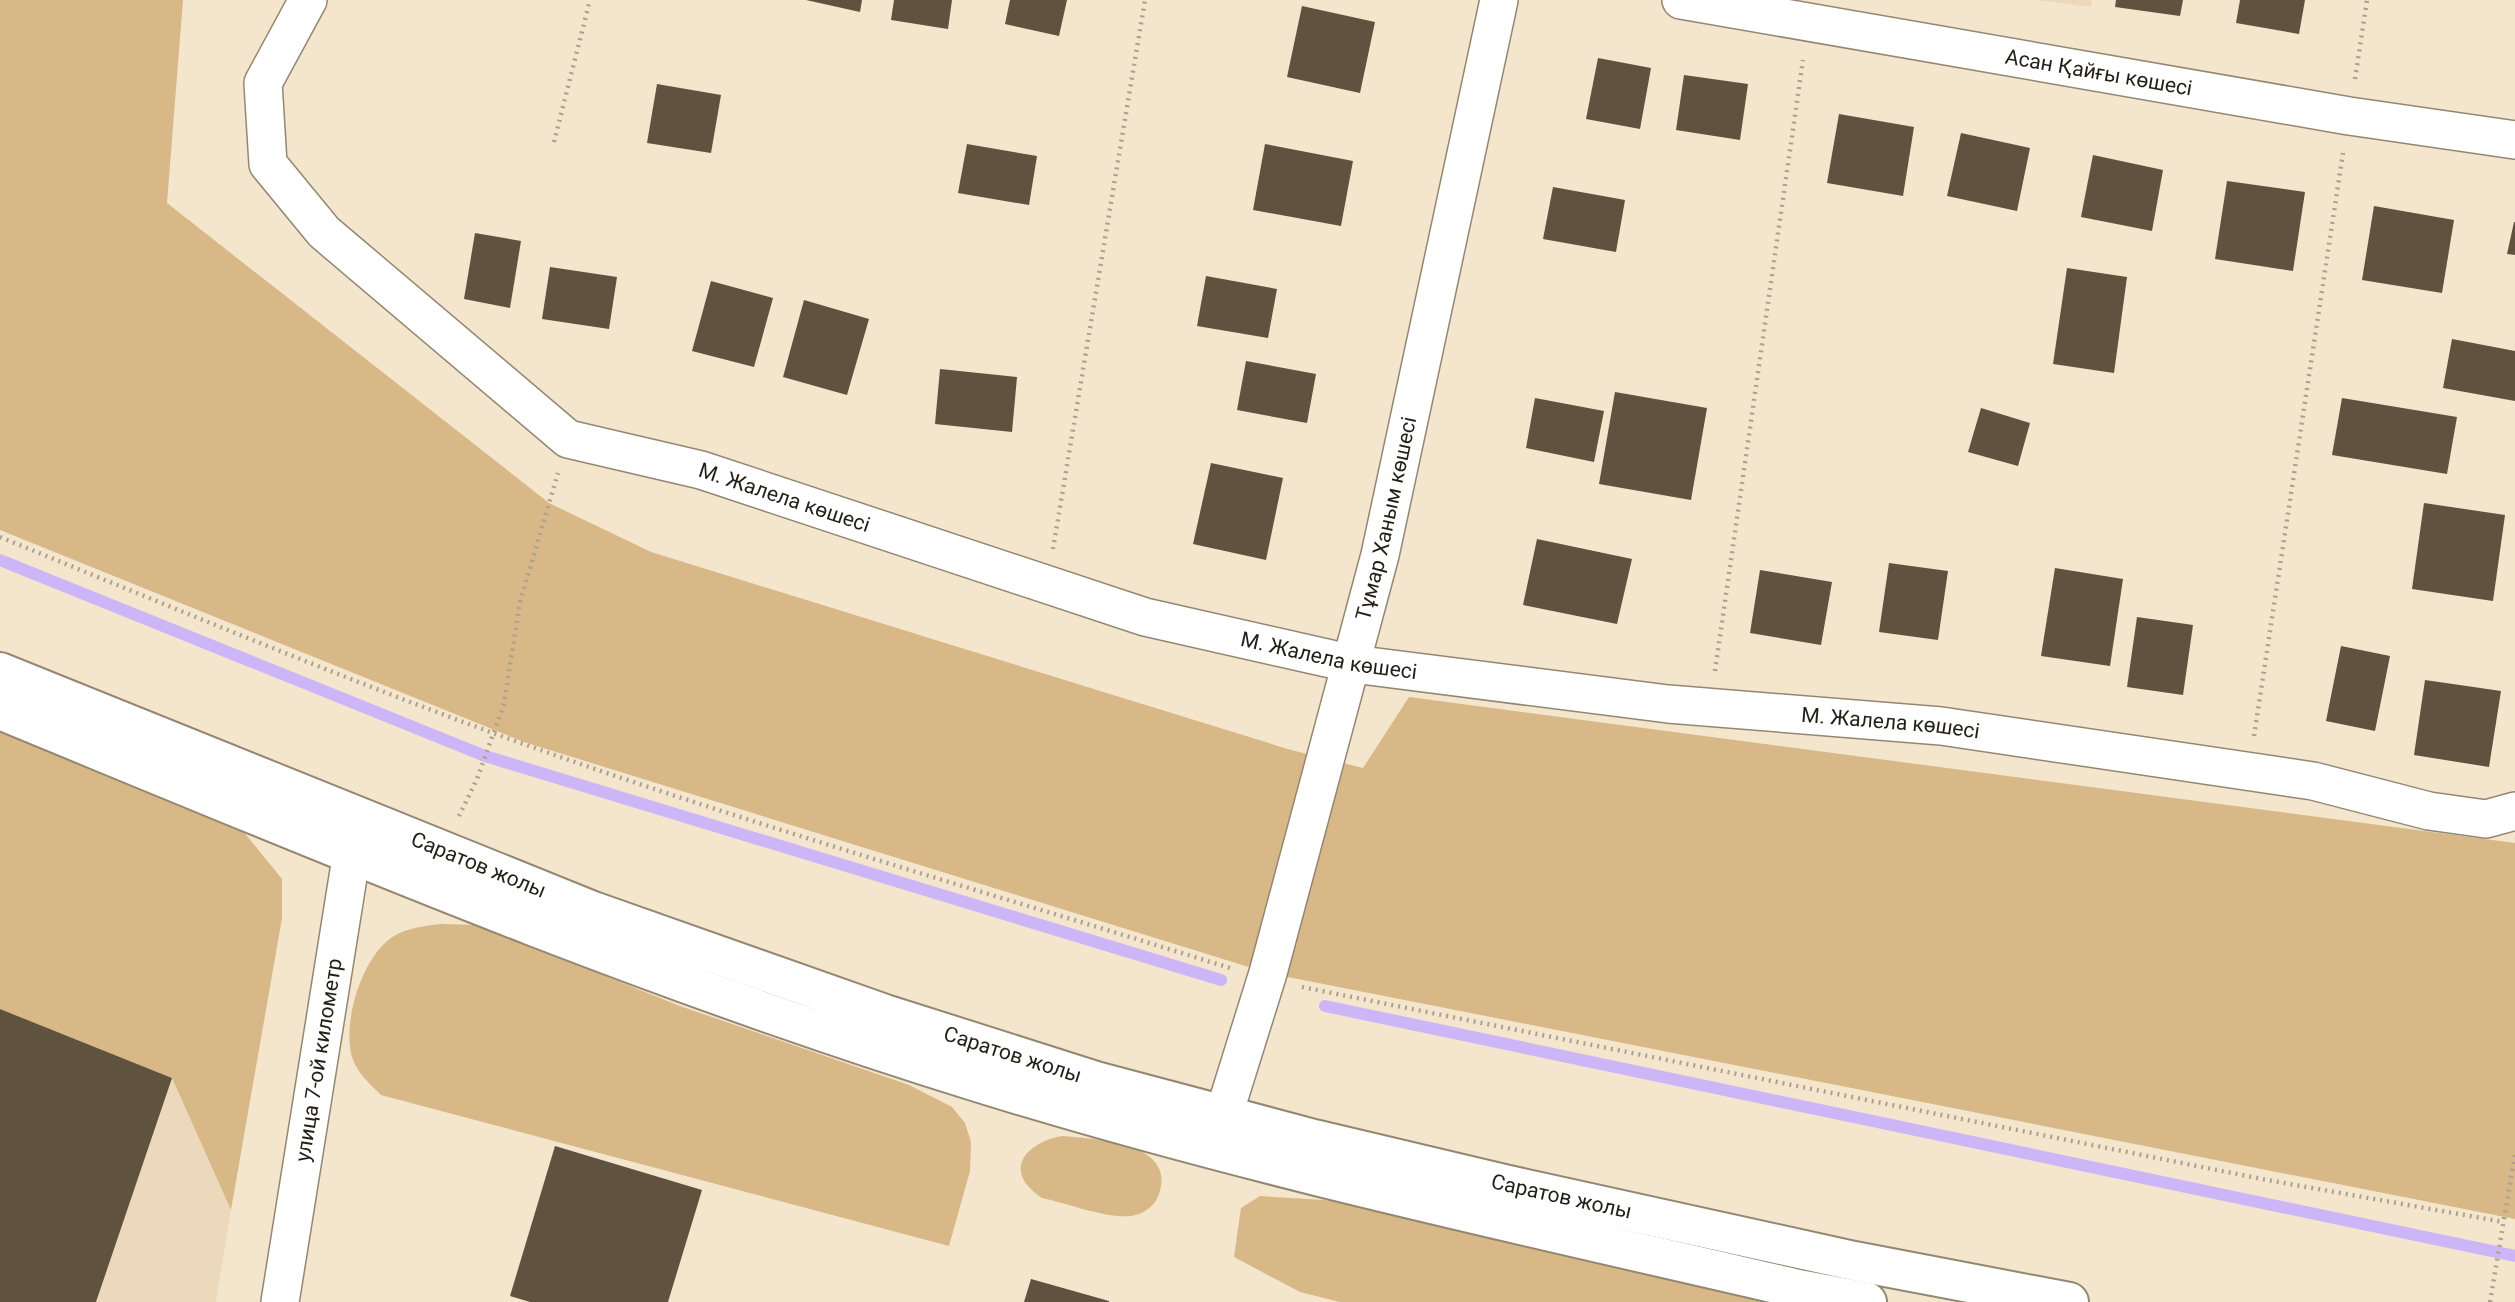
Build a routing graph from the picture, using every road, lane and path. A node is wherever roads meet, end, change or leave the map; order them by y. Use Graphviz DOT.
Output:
graph roads {
  1 [pos="308,0"];
  2 [pos="590,0"];
  3 [pos="1145,0"];
  4 [pos="1499,0"];
  5 [pos="1681,0"];
  6 [pos="2367,0"];
  7 [pos="1809,22"];
  8 [pos="2349,116"];
  9 [pos="2515,140"];
  10 [pos="554,142"];
  11 [pos="568,439"];
  12 [pos="1047,584"];
  13 [pos="1353,664"];
  14 [pos="0,672"];
  15 [pos="1710,707"];
  16 [pos="0,710"];
  17 [pos="2249,772"];
  18 [pos="477,779"];
  19 [pos="2515,811"];
  20 [pos="358,818"];
  21 [pos="352,856"];
  22 [pos="1218,1133"];
  23 [pos="2515,1154"];
  24 [pos="280,1302"];
  25 [pos="1867,1302"];
  26 [pos="2069,1302"];
  27 [pos="2490,1302"];
  1 -- 11 [label="street, М. Жалела көшесі"];
  2 -- 10 [label="path"];
  3 -- 12 [label="path"];
  4 -- 13 [label="street, Тұмар Ханым көшесі"];
  5 -- 7 [label="street, Асан Қайғы көшесі"];
  6 -- 8 [label="path"];
  7 -- 8 [label="street, Асан Қайғы көшесі"];
  7 -- 15 [label="path"];
  8 -- 9 [label="street, Асан Қайғы көшесі"];
  8 -- 17 [label="path"];
  11 -- 12 [label="street, М. Жалела көшесі"];
  11 -- 18 [label="path"];
  12 -- 13 [label="street, М. Жалела көшесі"];
  13 -- 15 [label="street, М. Жалела көшесі"];
  13 -- 22 [label="street, Тұмар Ханым көшесі"];
  14 -- 20 [label="main road, Саратов жолы"];
  15 -- 17 [label="street, М. Жалела көшесі"];
  16 -- 21 [label="main road, Саратов жолы"];
  17 -- 19 [label="street, М. Жалела көшесі"];
  20 -- 21 [label="street, улица 7-ой километр"];
  20 -- 22 [label="main road, Саратов жолы"];
  21 -- 22 [label="main road, Саратов жолы"];
  21 -- 24 [label="street, улица 7-ой километр"];
  22 -- 25 [label="main road, Саратов жолы"];
  22 -- 26 [label="main road, Саратов жолы"];
  23 -- 27 [label="path"];
}
